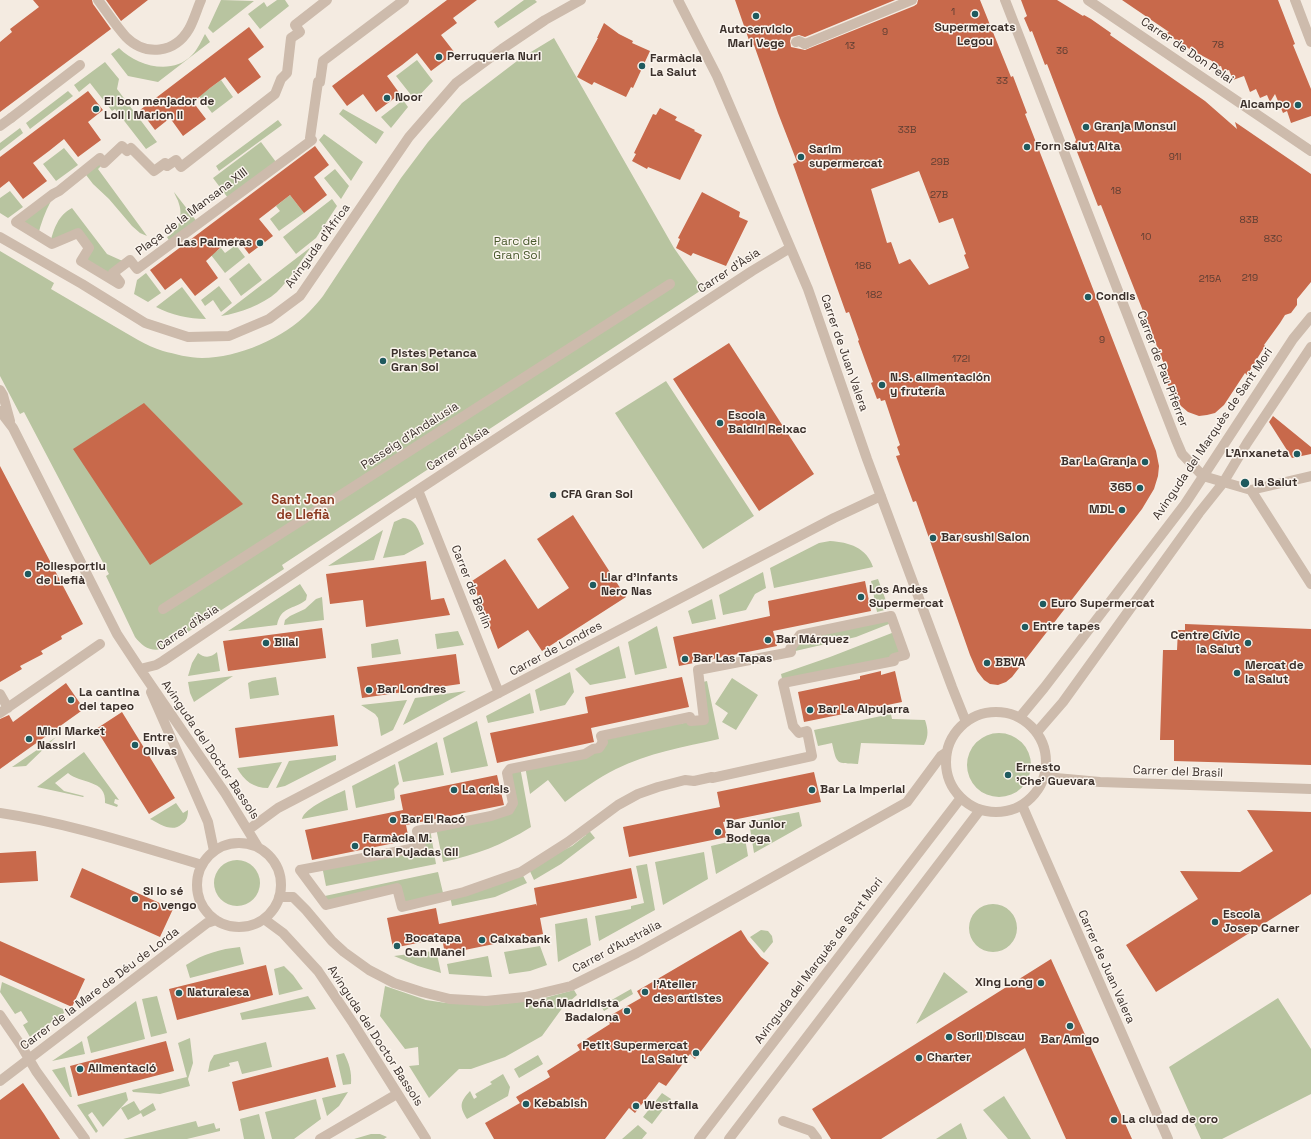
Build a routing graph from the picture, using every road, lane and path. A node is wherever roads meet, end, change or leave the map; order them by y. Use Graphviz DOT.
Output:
graph roads {
  1 [pos="98,0"];
  2 [pos="201,0"];
  3 [pos="327,0"];
  4 [pos="404,0"];
  5 [pos="581,0"];
  6 [pos="678,0"];
  7 [pos="912,0"];
  8 [pos="1005,0"];
  9 [pos="1088,0"];
  10 [pos="1295,0"];
  11 [pos="1311,42"];
  12 [pos="801,43"];
  13 [pos="80,65"];
  14 [pos="0,126"];
  15 [pos="1311,151"];
  16 [pos="0,237"];
  17 [pos="790,248"];
  18 [pos="670,284"];
  19 [pos="1311,317"];
  20 [pos="1311,347"];
  21 [pos="0,390"];
  22 [pos="0,411"];
  23 [pos="12,428"];
  24 [pos="1203,476"];
  25 [pos="1311,476"];
  26 [pos="1223,483"];
  27 [pos="418,490"];
  28 [pos="1251,490"];
  29 [pos="881,496"];
  30 [pos="1311,584"];
  31 [pos="163,610"];
  32 [pos="100,644"];
  33 [pos="905,655"];
  34 [pos="140,669"];
  35 [pos="499,693"];
  36 [pos="0,694"];
  37 [pos="4,711"];
  38 [pos="1020,717"];
  39 [pos="966,722"];
  40 [pos="1037,732"];
  41 [pos="947,752"];
  42 [pos="1045,777"];
  43 [pos="1311,789"];
  44 [pos="960,799"];
  45 [pos="1022,805"];
  46 [pos="980,810"];
  47 [pos="0,813"];
  48 [pos="248,830"];
  49 [pos="258,847"];
  50 [pos="214,851"];
  51 [pos="202,865"];
  52 [pos="279,897"];
  53 [pos="264,919"];
  54 [pos="216,920"];
  55 [pos="0,1015"];
  56 [pos="29,1059"];
  57 [pos="0,1081"];
  58 [pos="397,1094"];
  59 [pos="784,1121"];
  60 [pos="86,1139"];
  61 [pos="320,1139"];
  62 [pos="426,1139"];
  63 [pos="699,1139"];
  64 [pos="729,1139"];
  65 [pos="816,1139"];
  66 [pos="1168,1139"];
  1 -- 2 [label="street"];
  3 -- 4 [label="street, Plaça de la Mansana XIII"];
  5 -- 16 [label="street, Avinguda d'Àfrica"];
  6 -- 17 [label="street, Carrer de Juan Valera"];
  7 -- 12 [label="street"];
  8 -- 24 [label="street, Carrer de Pau Piferrer"];
  9 -- 15 [label="street, Carrer de Don Pelai"];
  10 -- 11 [label="street"];
  13 -- 14 [label="street"];
  17 -- 27 [label="street, Carrer d'Àsia"];
  17 -- 29 [label="street, Carrer de Juan Valera"];
  18 -- 31 [label="street, Passeig d'Andalusia"];
  19 -- 24 [label="street, Avinguda del Marquès de Sant Mori"];
  20 -- 26 [label="street"];
  21 -- 23 [label="street, Avinguda del Doctor Bassols"];
  22 -- 23 [label="street, Avinguda del Doctor Bassols"];
  23 -- 34 [label="street, Avinguda del Doctor Bassols"];
  24 -- 26 [label="street, Carrer de Pau Piferrer"];
  24 -- 38 [label="street, Avinguda del Marquès de Sant Mori"];
  25 -- 28 [label="street"];
  26 -- 28 [label="street, Carrer de Pau Piferrer"];
  26 -- 40 [label="street"];
  27 -- 34 [label="street, Carrer d'Àsia"];
  27 -- 35 [label="street, Carrer de Berlín"];
  28 -- 30 [label="street"];
  29 -- 35 [label="street, Carrer de Londres"];
  29 -- 39 [label="street, Carrer de Juan Valera"];
  32 -- 37 [label="street"];
  33 -- 33 [label="street"];
  34 -- 48 [label="street, Avinguda del Doctor Bassols"];
  34 -- 50 [label="street, Avinguda del Doctor Bassols"];
  35 -- 48 [label="street, Carrer de Londres"];
  36 -- 37 [label="street"];
  38 -- 39 [label="street"];
  38 -- 40 [label="street"];
  39 -- 41 [label="street"];
  40 -- 42 [label="street"];
  41 -- 44 [label="street"];
  41 -- 52 [label="street, Carrer d'Austràlia"];
  42 -- 43 [label="street, Carrer del Brasil"];
  42 -- 45 [label="street"];
  44 -- 46 [label="street"];
  44 -- 63 [label="street, Avinguda del Marquès de Sant Mori"];
  45 -- 46 [label="street"];
  45 -- 66 [label="street, Carrer de Juan Valera"];
  46 -- 64 [label="street"];
  47 -- 51 [label="street"];
  48 -- 49 [label="street, Avinguda del Doctor Bassols"];
  49 -- 50 [label="street"];
  49 -- 52 [label="street"];
  50 -- 51 [label="street"];
  51 -- 54 [label="street"];
  52 -- 53 [label="street"];
  53 -- 54 [label="street"];
  53 -- 58 [label="street, Avinguda del Doctor Bassols"];
  54 -- 56 [label="street, Carrer de la Mare de Déu de Lorda"];
  55 -- 56 [label="street"];
  56 -- 57 [label="street, Carrer de la Mare de Déu de Lorda"];
  56 -- 60 [label="street"];
  58 -- 61 [label="street"];
  58 -- 62 [label="street, Avinguda del Doctor Bassols"];
  59 -- 65 [label="street"];
}
